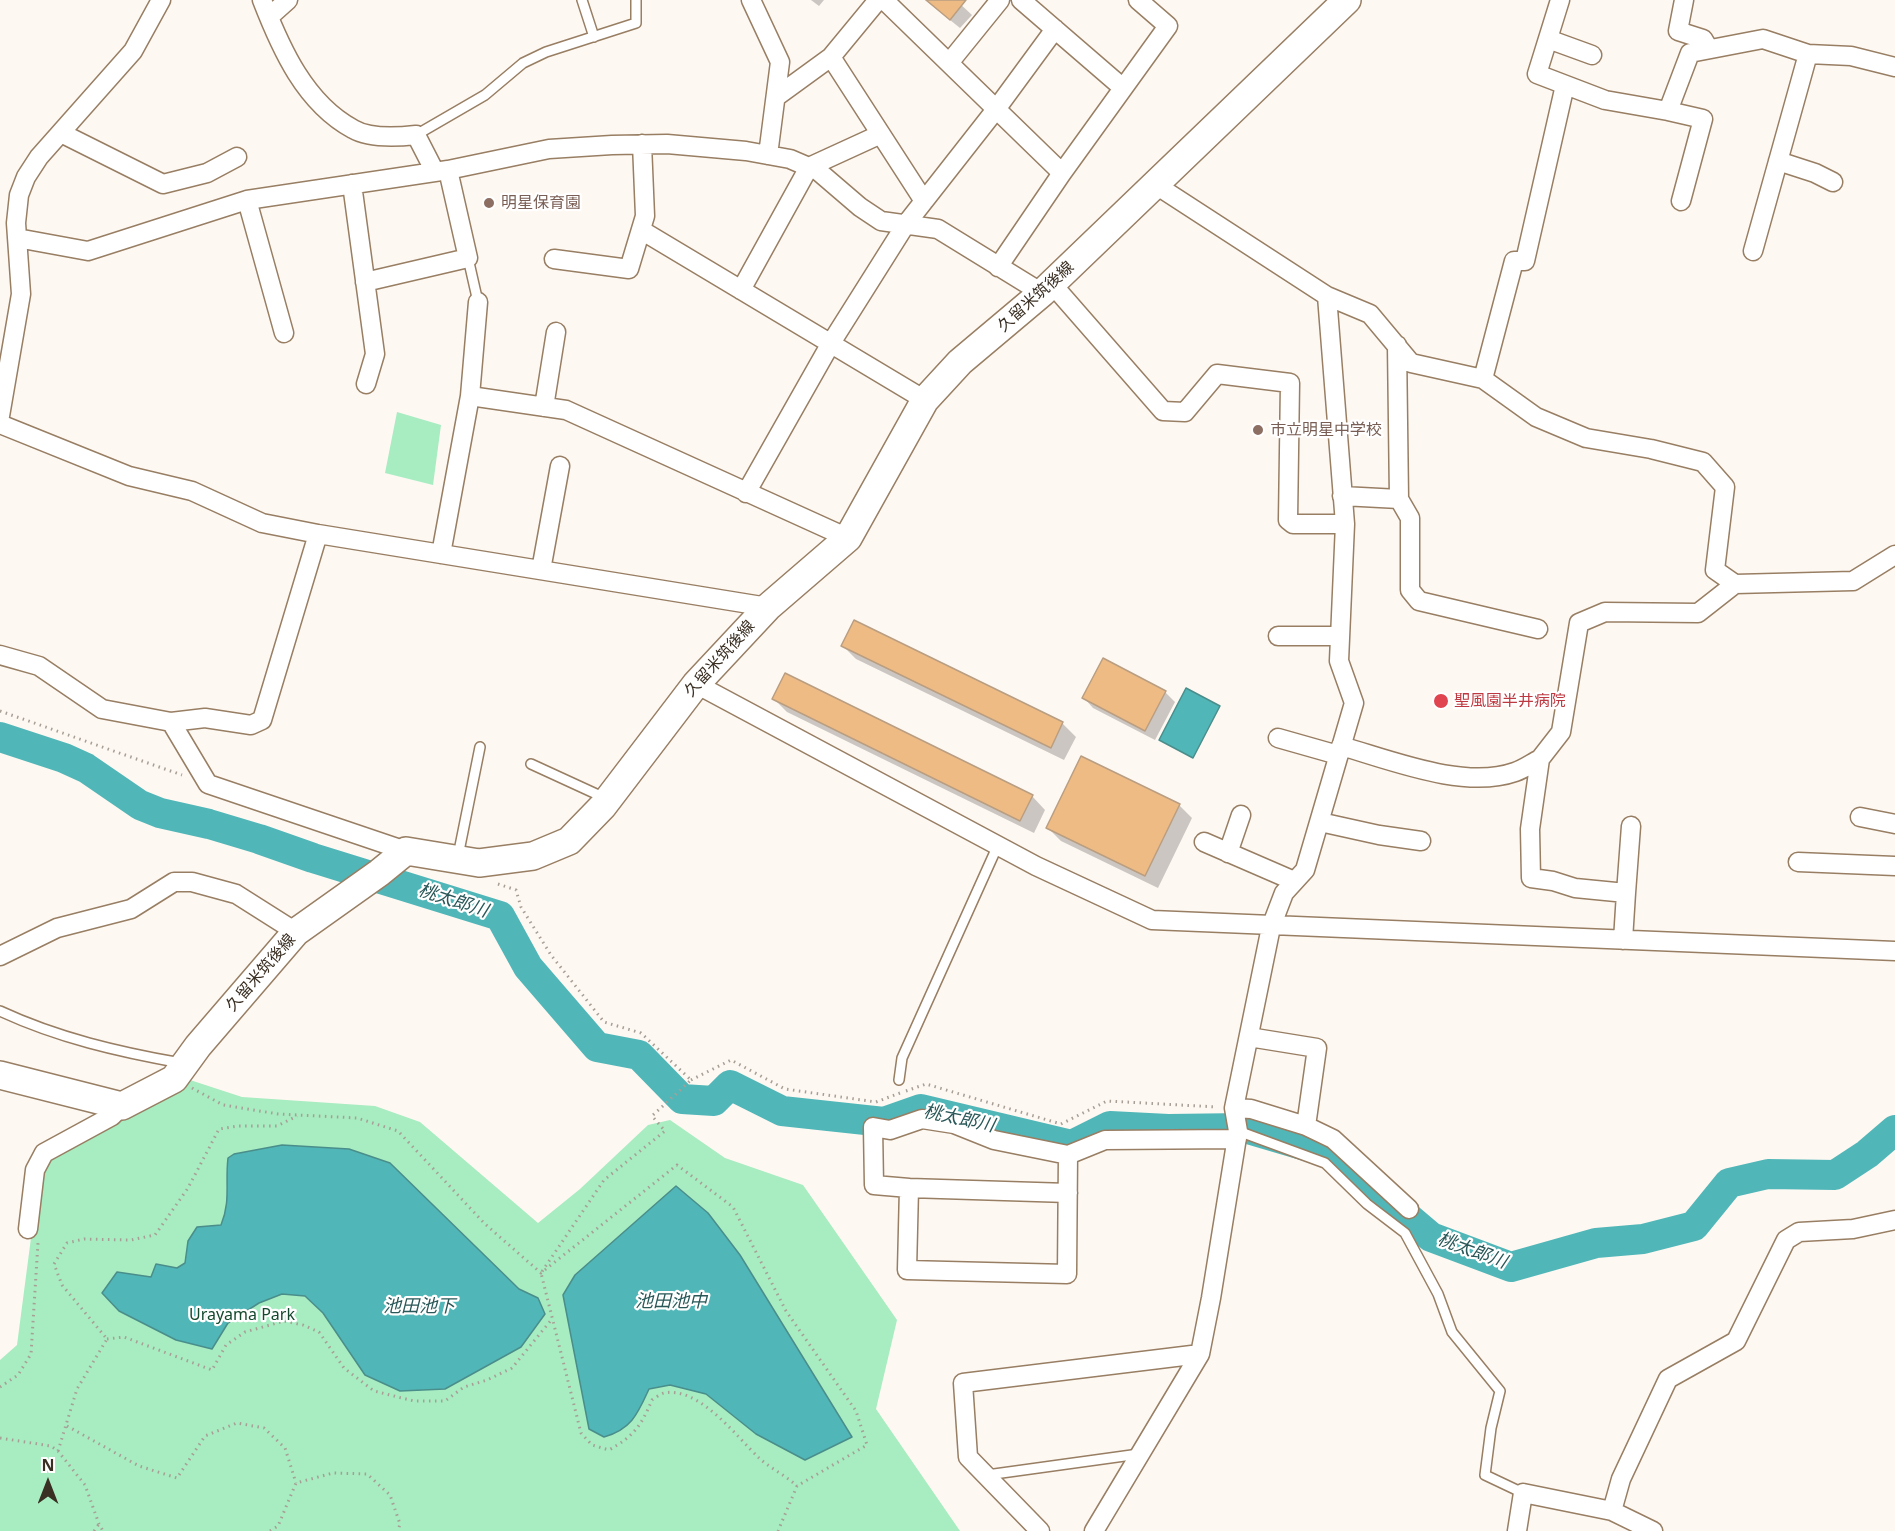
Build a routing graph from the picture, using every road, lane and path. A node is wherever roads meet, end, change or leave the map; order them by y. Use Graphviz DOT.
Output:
graph roads {
  1 [pos="161,0"];
  2 [pos="288,0"];
  3 [pos="582,0"];
  4 [pos="636,0"];
  5 [pos="751,0"];
  6 [pos="878,0"];
  7 [pos="884,0"];
  8 [pos="1021,0"];
  9 [pos="1138,0"];
  10 [pos="1347,0"];
  11 [pos="1560,0"];
  12 [pos="1684,0"];
  13 [pos="993,3"];
  14 [pos="265,9"];
  15 [pos="1055,29"];
  16 [pos="594,37"];
  17 [pos="1548,39"];
  18 [pos="1709,49"];
  19 [pos="1808,54"];
  20 [pos="1592,55"];
  21 [pos="831,57"];
  22 [pos="949,63"];
  23 [pos="1895,67"];
  24 [pos="1565,85"];
  25 [pos="1123,88"];
  26 [pos="776,97"];
  27 [pos="997,108"];
  28 [pos="1668,111"];
  29 [pos="61,133"];
  30 [pos="881,134"];
  31 [pos="416,135"];
  32 [pos="642,144"];
  33 [pos="768,155"];
  34 [pos="237,157"];
  35 [pos="1778,161"];
  36 [pos="809,167"];
  37 [pos="442,171"];
  38 [pos="1062,173"];
  39 [pos="1833,182"];
  40 [pos="352,184"];
  41 [pos="1156,185"];
  42 [pos="247,200"];
  43 [pos="924,201"];
  44 [pos="1682,201"];
  45 [pos="906,224"];
  46 [pos="11,227"];
  47 [pos="641,230"];
  48 [pos="1753,251"];
  49 [pos="468,258"];
  50 [pos="554,260"];
  51 [pos="998,267"];
  52 [pos="365,282"];
  53 [pos="1047,289"];
  54 [pos="741,290"];
  55 [pos="1327,296"];
  56 [pos="478,302"];
  57 [pos="556,332"];
  58 [pos="284,333"];
  59 [pos="831,343"];
  60 [pos="1397,345"];
  61 [pos="1483,379"];
  62 [pos="366,384"];
  63 [pos="470,396"];
  64 [pos="925,399"];
  65 [pos="544,407"];
  66 [pos="0,416"];
  67 [pos="0,424"];
  68 [pos="560,466"];
  69 [pos="746,493"];
  70 [pos="1342,496"];
  71 [pos="1399,499"];
  72 [pos="1345,524"];
  73 [pos="318,534"];
  74 [pos="848,538"];
  75 [pos="441,554"];
  76 [pos="1895,555"];
  77 [pos="541,570"];
  78 [pos="1735,584"];
  79 [pos="768,607"];
  80 [pos="1538,629"];
  81 [pos="1278,636"];
  82 [pos="1340,636"];
  83 [pos="0,655"];
  84 [pos="696,684"];
  85 [pos="0,711"];
  86 [pos="171,722"];
  87 [pos="1278,738"];
  88 [pos="480,747"];
  89 [pos="1340,751"];
  90 [pos="1540,759"];
  91 [pos="531,764"];
  92 [pos="208,784"];
  93 [pos="608,799"];
  94 [pos="1242,815"];
  95 [pos="1860,817"];
  96 [pos="1320,822"];
  97 [pos="1895,824"];
  98 [pos="1631,826"];
  99 [pos="1204,842"];
  100 [pos="1421,842"];
  101 [pos="998,845"];
  102 [pos="406,851"];
  103 [pos="1228,852"];
  104 [pos="457,860"];
  105 [pos="1798,862"];
  106 [pos="1895,866"];
  107 [pos="1294,881"];
  108 [pos="494,882"];
  109 [pos="1626,893"];
  110 [pos="1271,927"];
  111 [pos="296,932"];
  112 [pos="1623,940"];
  113 [pos="1895,951"];
  114 [pos="0,956"];
  115 [pos="0,1011"];
  116 [pos="1249,1037"];
  117 [pos="179,1071"];
  118 [pos="0,1075"];
  119 [pos="691,1080"];
  120 [pos="898,1080"];
  121 [pos="122,1106"];
  122 [pos="1234,1108"];
  123 [pos="300,1115"];
  124 [pos="1306,1126"];
  125 [pos="1237,1135"];
  126 [pos="1068,1155"];
  127 [pos="909,1188"];
  128 [pos="1068,1193"];
  129 [pos="1409,1209"];
  130 [pos="1895,1220"];
  131 [pos="33,1234"];
  132 [pos="541,1273"];
  133 [pos="553,1318"];
  134 [pos="107,1339"];
  135 [pos="1200,1354"];
  136 [pos="0,1387"];
  137 [pos="67,1426"];
  138 [pos="0,1438"];
  139 [pos="58,1451"];
  140 [pos="1139,1454"];
  141 [pos="986,1475"];
  142 [pos="296,1483"];
  143 [pos="797,1486"];
  144 [pos="1523,1493"];
  145 [pos="1612,1511"];
  146 [pos="99,1524"];
  147 [pos="94,1531"];
  148 [pos="104,1531"];
  149 [pos="270,1531"];
  150 [pos="398,1531"];
  151 [pos="778,1531"];
  152 [pos="1040,1531"];
  153 [pos="1094,1531"];
  154 [pos="1517,1531"];
  155 [pos="1653,1531"];
  1 -- 29 [label="street"];
  2 -- 14 [label="street"];
  3 -- 16 [label="lane"];
  4 -- 16 [label="lane"];
  5 -- 26 [label="street"];
  6 -- 21 [label="street"];
  7 -- 22 [label="street"];
  8 -- 15 [label="street"];
  9 -- 25 [label="street"];
  10 -- 41 [label="main road, 久留米筑後線"];
  11 -- 17 [label="street"];
  12 -- 18 [label="street"];
  13 -- 22 [label="street"];
  14 -- 31 [label="street"];
  15 -- 25 [label="street"];
  15 -- 27 [label="street"];
  16 -- 31 [label="lane"];
  17 -- 20 [label="street"];
  17 -- 24 [label="street"];
  18 -- 19 [label="street"];
  18 -- 28 [label="street"];
  19 -- 23 [label="street"];
  19 -- 35 [label="street"];
  21 -- 26 [label="street"];
  21 -- 30 [label="street"];
  22 -- 27 [label="street"];
  24 -- 28 [label="street"];
  24 -- 61 [label="street"];
  25 -- 38 [label="street"];
  26 -- 33 [label="street"];
  27 -- 38 [label="street"];
  27 -- 43 [label="street"];
  28 -- 44 [label="street"];
  29 -- 34 [label="street"];
  29 -- 46 [label="street"];
  30 -- 36 [label="street"];
  30 -- 43 [label="street"];
  31 -- 37 [label="street"];
  32 -- 33 [label="street"];
  32 -- 37 [label="street"];
  32 -- 47 [label="street"];
  33 -- 36 [label="street"];
  35 -- 39 [label="street"];
  35 -- 48 [label="street"];
  36 -- 45 [label="street"];
  36 -- 54 [label="street"];
  37 -- 40 [label="street"];
  37 -- 49 [label="street"];
  38 -- 51 [label="street"];
  40 -- 42 [label="street"];
  40 -- 52 [label="street"];
  41 -- 53 [label="main road, 久留米筑後線"];
  41 -- 55 [label="street"];
  42 -- 46 [label="street"];
  42 -- 58 [label="street"];
  43 -- 45 [label="street"];
  45 -- 51 [label="street"];
  45 -- 59 [label="street"];
  46 -- 66 [label="street"];
  47 -- 50 [label="street"];
  47 -- 54 [label="street"];
  49 -- 52 [label="street"];
  49 -- 56 [label="lane"];
  51 -- 53 [label="street"];
  52 -- 62 [label="street"];
  53 -- 64 [label="main road, 久留米筑後線"];
  53 -- 72 [label="street"];
  54 -- 59 [label="street"];
  55 -- 60 [label="street"];
  55 -- 70 [label="street"];
  56 -- 63 [label="street"];
  57 -- 65 [label="street"];
  59 -- 64 [label="street"];
  59 -- 69 [label="street"];
  60 -- 61 [label="street"];
  60 -- 71 [label="street"];
  61 -- 78 [label="street"];
  63 -- 65 [label="street"];
  63 -- 75 [label="street"];
  64 -- 74 [label="main road, 久留米筑後線"];
  65 -- 69 [label="street"];
  67 -- 73 [label="street"];
  68 -- 77 [label="street"];
  69 -- 74 [label="street"];
  70 -- 71 [label="street"];
  70 -- 72 [label="street"];
  71 -- 80 [label="street"];
  72 -- 82 [label="street"];
  73 -- 75 [label="street"];
  73 -- 86 [label="street"];
  74 -- 79 [label="main road, 久留米筑後線"];
  75 -- 77 [label="street"];
  76 -- 78 [label="street"];
  77 -- 79 [label="street"];
  78 -- 90 [label="street"];
  79 -- 84 [label="main road, 久留米筑後線"];
  81 -- 82 [label="street"];
  82 -- 89 [label="street"];
  83 -- 86 [label="street"];
  84 -- 93 [label="main road, 久留米筑後線"];
  84 -- 101 [label="street"];
  85 -- 92 [label="path"];
  86 -- 92 [label="street"];
  87 -- 89 [label="street"];
  88 -- 104 [label="lane"];
  89 -- 90 [label="street"];
  89 -- 96 [label="street"];
  90 -- 109 [label="street"];
  91 -- 93 [label="lane"];
  92 -- 102 [label="street"];
  93 -- 104 [label="main road, 久留米筑後線"];
  94 -- 103 [label="street"];
  95 -- 97 [label="street"];
  96 -- 100 [label="street"];
  96 -- 107 [label="street"];
  98 -- 109 [label="street"];
  99 -- 103 [label="street"];
  101 -- 110 [label="street"];
  101 -- 120 [label="lane"];
  102 -- 104 [label="main road, 久留米筑後線"];
  102 -- 111 [label="main road, 久留米筑後線"];
  103 -- 107 [label="street"];
  105 -- 106 [label="street"];
  107 -- 110 [label="street"];
  108 -- 119 [label="path"];
  109 -- 112 [label="street"];
  110 -- 112 [label="street"];
  110 -- 116 [label="street"];
  111 -- 114 [label="street"];
  111 -- 117 [label="main road, 久留米筑後線"];
  112 -- 113 [label="street"];
  115 -- 117 [label="lane"];
  116 -- 122 [label="street"];
  116 -- 124 [label="street"];
  117 -- 121 [label="main road, 久留米筑後線"];
  117 -- 123 [label="path"];
  118 -- 121 [label="main road"];
  119 -- 122 [label="path"];
  119 -- 132 [label="path"];
  121 -- 131 [label="street"];
  122 -- 124 [label="street"];
  122 -- 125 [label="street"];
  123 -- 132 [label="path"];
  123 -- 134 [label="path"];
  124 -- 129 [label="street"];
  125 -- 126 [label="street"];
  125 -- 135 [label="street"];
  125 -- 144 [label="lane"];
  126 -- 127 [label="street"];
  126 -- 128 [label="street"];
  127 -- 128 [label="street"];
  127 -- 128 [label="street"];
  130 -- 145 [label="street"];
  131 -- 136 [label="path"];
  132 -- 133 [label="path"];
  132 -- 143 [label="path"];
  133 -- 134 [label="path"];
  133 -- 143 [label="path"];
  134 -- 137 [label="path"];
  135 -- 140 [label="street"];
  135 -- 141 [label="street"];
  137 -- 139 [label="path"];
  137 -- 142 [label="path"];
  138 -- 139 [label="path"];
  139 -- 146 [label="path"];
  140 -- 141 [label="lane"];
  140 -- 153 [label="street"];
  141 -- 152 [label="street"];
  142 -- 149 [label="path"];
  142 -- 150 [label="path"];
  143 -- 151 [label="path"];
  144 -- 145 [label="street"];
  144 -- 154 [label="street"];
  145 -- 155 [label="street"];
  146 -- 147 [label="path"];
  146 -- 148 [label="path"];
}
